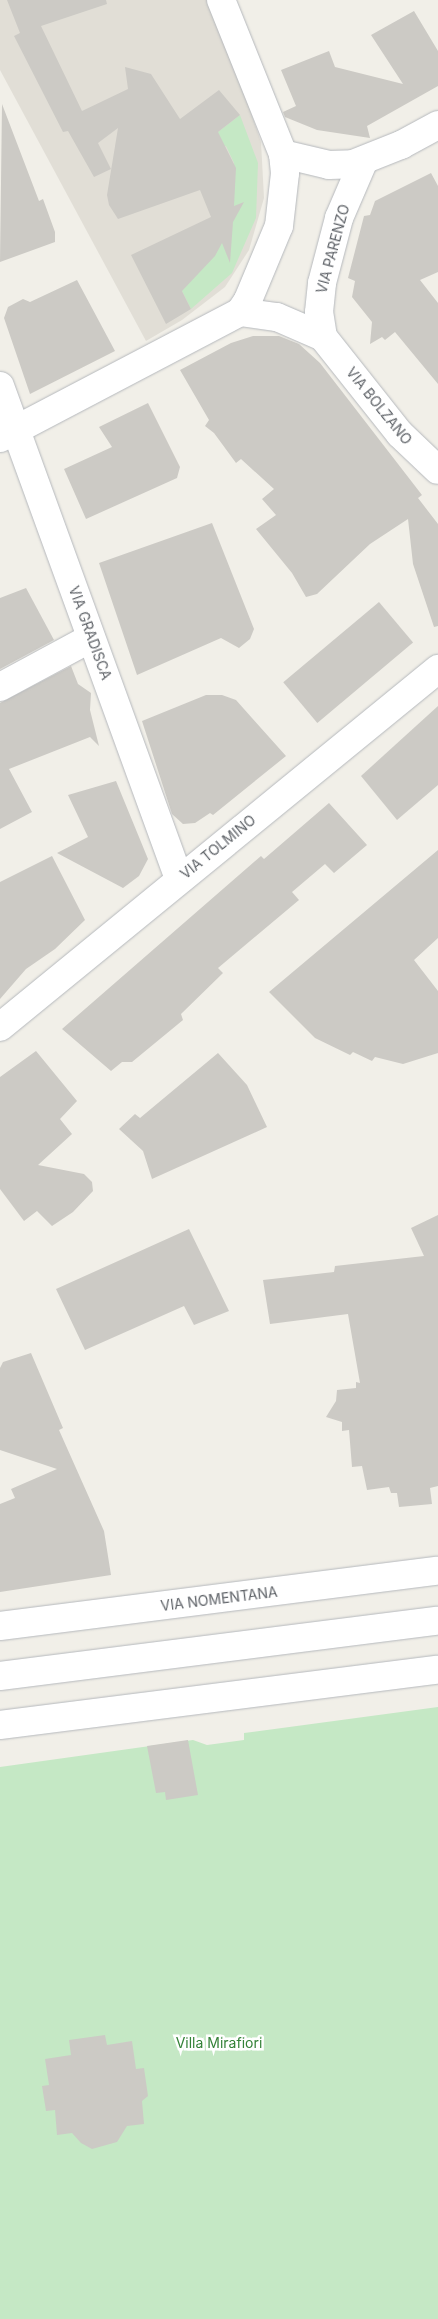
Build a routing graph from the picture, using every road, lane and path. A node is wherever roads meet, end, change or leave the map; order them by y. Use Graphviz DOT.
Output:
graph roads {
  1 [pos="221,0"];
  2 [pos="438,125"];
  3 [pos="283,154"];
  4 [pos="364,160"];
  5 [pos="240,312"];
  6 [pos="323,337"];
  7 [pos="0,386"];
  8 [pos="8,434"];
  9 [pos="438,470"];
  10 [pos="91,638"];
  11 [pos="438,669"];
  12 [pos="0,687"];
  13 [pos="179,879"];
  14 [pos="0,1027"];
  15 [pos="438,1571"];
  16 [pos="438,1620"];
  17 [pos="0,1626"];
  18 [pos="438,1670"];
  19 [pos="0,1676"];
  20 [pos="0,1725"];
  1 -- 3 [label="street"];
  2 -- 4 [label="street"];
  3 -- 4 [label="street"];
  3 -- 5 [label="street"];
  4 -- 6 [label="street, VIA PARENZO"];
  5 -- 6 [label="street"];
  5 -- 8 [label="street"];
  6 -- 9 [label="street, VIA BOLZANO"];
  7 -- 8 [label="street, VIA GRADISCA"];
  8 -- 10 [label="street, VIA GRADISCA"];
  10 -- 12 [label="street"];
  10 -- 13 [label="street, VIA GRADISCA"];
  11 -- 13 [label="street, VIA TOLMINO"];
  13 -- 14 [label="street, VIA TOLMINO"];
  15 -- 17 [label="street, VIA NOMENTANA"];
  16 -- 19 [label="street"];
  18 -- 20 [label="street"];
}
